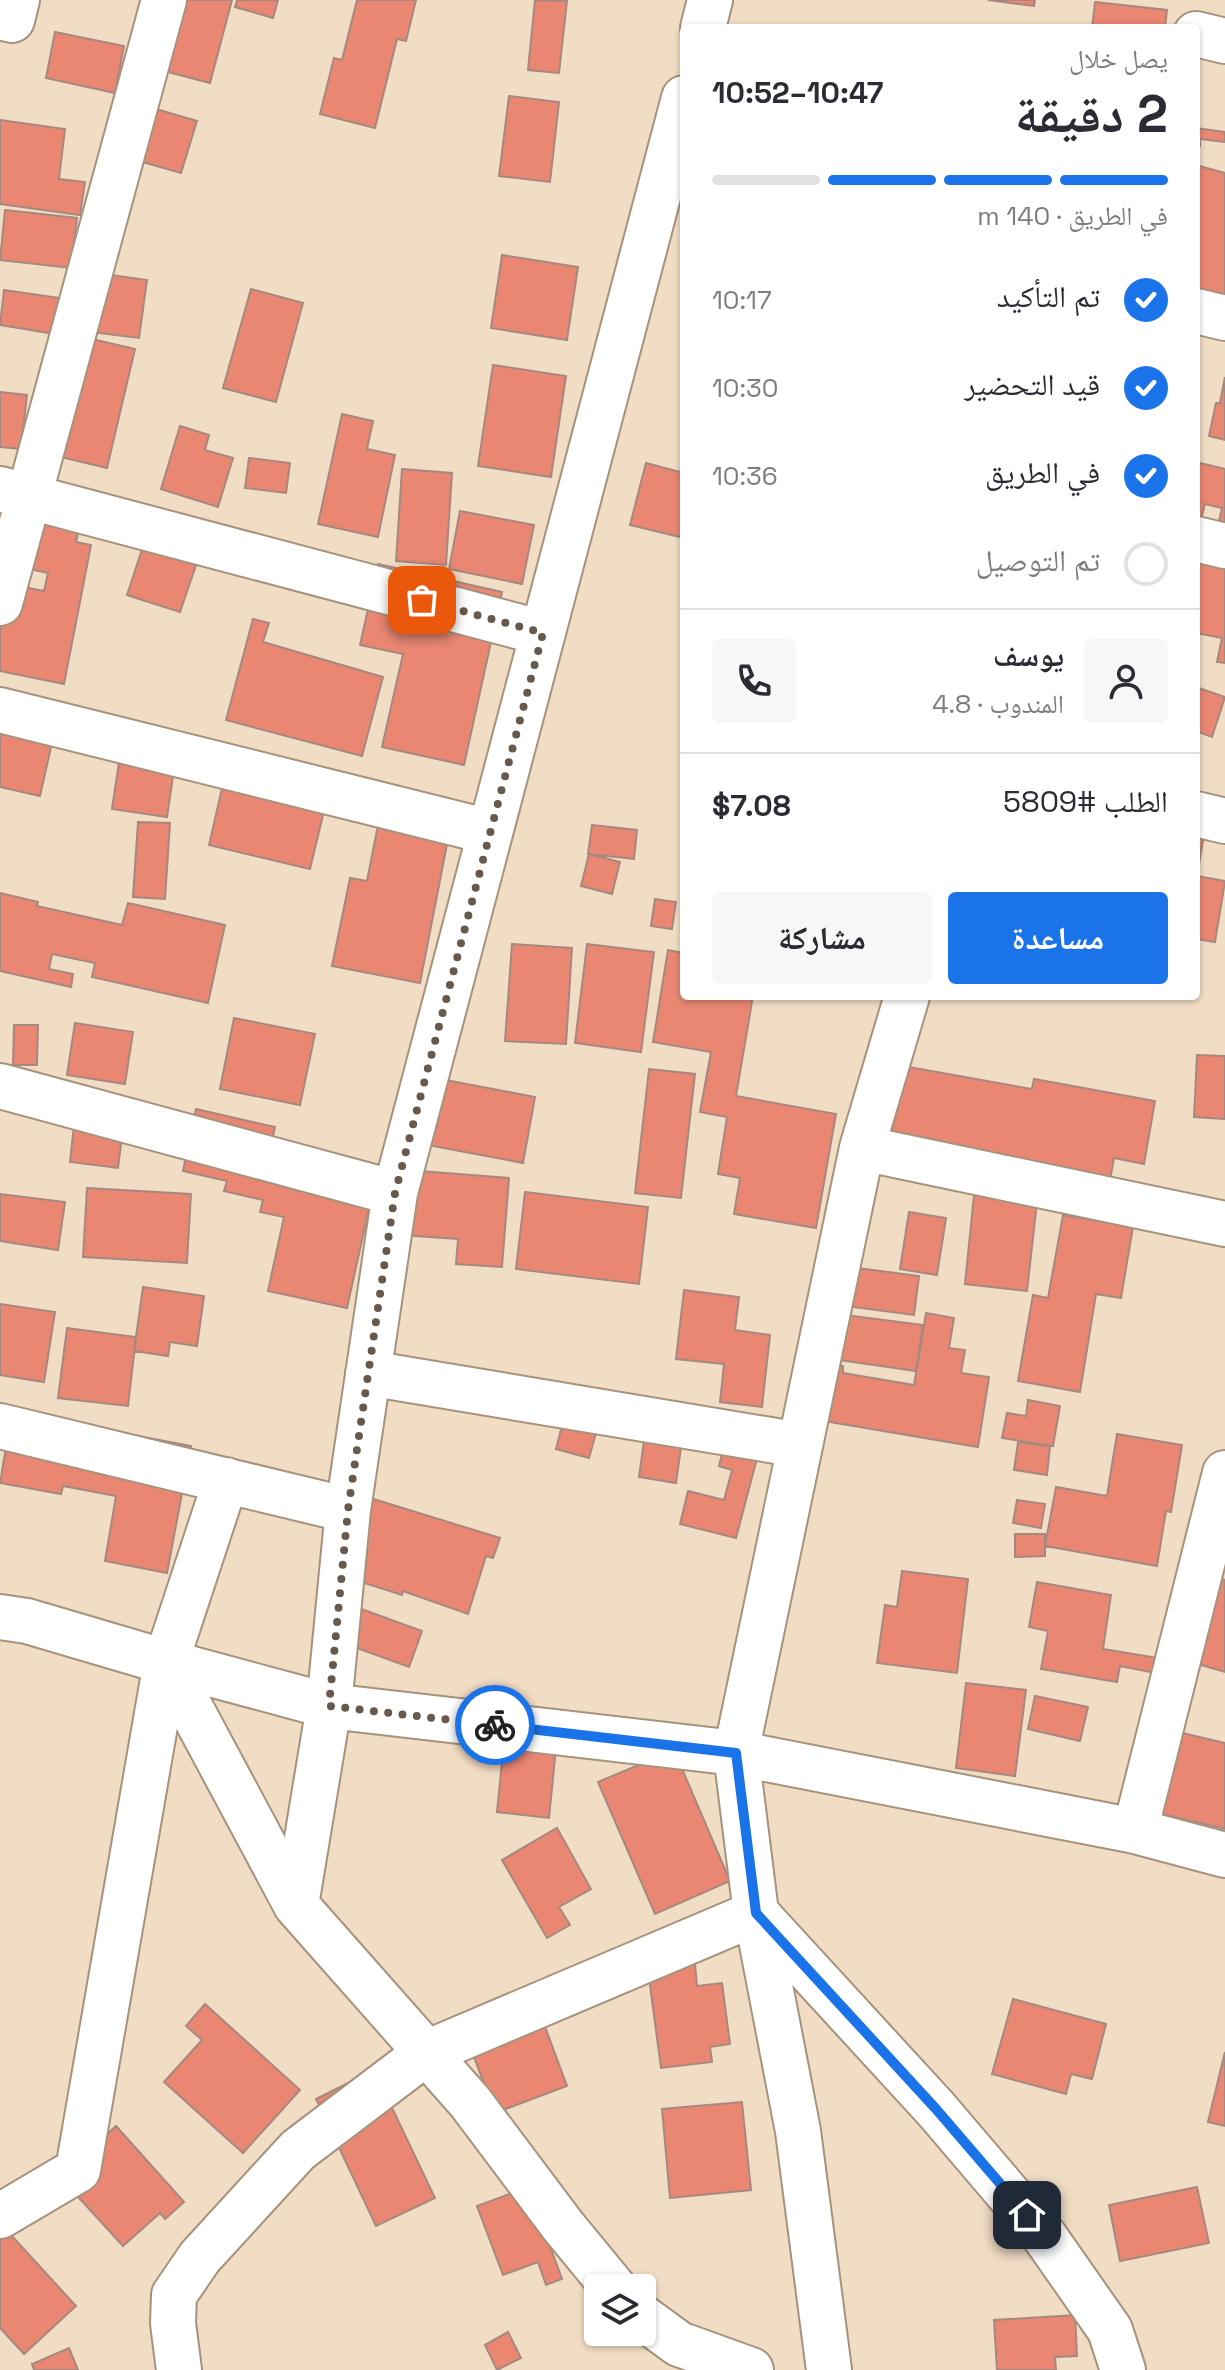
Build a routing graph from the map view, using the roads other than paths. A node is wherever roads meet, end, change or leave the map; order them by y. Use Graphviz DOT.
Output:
graph roads {
  1 [pos="17,0"];
  2 [pos="164,0"];
  3 [pos="710,0"];
  4 [pos="1196,0"];
  5 [pos="0,17"];
  6 [pos="704,24"];
  7 [pos="1190,24"];
  8 [pos="1200,35"];
  9 [pos="1225,41"];
  10 [pos="680,113"];
  11 [pos="1200,312"];
  12 [pos="1225,318"];
  13 [pos="14,492"];
  14 [pos="1200,540"];
  15 [pos="1225,546"];
  16 [pos="0,603"];
  17 [pos="543,633"];
  18 [pos="0,710"];
  19 [pos="1200,815"];
  20 [pos="1225,821"];
  21 [pos="490,832"];
  22 [pos="906,1000"];
  23 [pos="0,1086"];
  24 [pos="862,1148"];
  25 [pos="395,1193"];
  26 [pos="1225,1224"];
  27 [pos="368,1373"];
  28 [pos="0,1426"];
  29 [pos="800,1445"];
  30 [pos="1225,1473"];
  31 [pos="226,1480"];
  32 [pos="348,1510"];
  33 [pos="0,1617"];
  34 [pos="166,1662"];
  35 [pos="329,1706"];
  36 [pos="736,1753"];
  37 [pos="1135,1831"];
  38 [pos="1225,1855"];
  39 [pos="296,1905"];
  40 [pos="756,1913"];
  41 [pos="426,2053"];
  42 [pos="0,2216"];
  43 [pos="602,2274"];
  44 [pos="656,2327"];
  45 [pos="179,2370"];
  46 [pos="751,2370"];
  47 [pos="829,2370"];
  48 [pos="1123,2370"];
  1 -- 5 [label="street"];
  2 -- 13 [label="street"];
  3 -- 6 [label="street"];
  4 -- 7 [label="street"];
  8 -- 9 [label="street"];
  10 -- 17 [label="street"];
  11 -- 12 [label="street"];
  13 -- 16 [label="street"];
  13 -- 17 [label="street"];
  14 -- 15 [label="street"];
  17 -- 21 [label="street"];
  18 -- 21 [label="street"];
  19 -- 20 [label="street"];
  21 -- 25 [label="street"];
  22 -- 24 [label="street"];
  23 -- 25 [label="street"];
  24 -- 26 [label="street"];
  24 -- 29 [label="street"];
  25 -- 27 [label="street"];
  27 -- 29 [label="street"];
  27 -- 32 [label="street"];
  28 -- 31 [label="street"];
  29 -- 36 [label="street"];
  30 -- 37 [label="street"];
  31 -- 32 [label="street"];
  31 -- 34 [label="street"];
  32 -- 35 [label="street"];
  33 -- 34 [label="street"];
  34 -- 35 [label="street"];
  34 -- 39 [label="street"];
  34 -- 42 [label="street"];
  35 -- 36 [label="street"];
  35 -- 39 [label="street"];
  36 -- 37 [label="street"];
  36 -- 40 [label="street"];
  37 -- 38 [label="street"];
  39 -- 41 [label="street"];
  40 -- 41 [label="street"];
  40 -- 47 [label="street"];
  40 -- 48 [label="street"];
  41 -- 43 [label="street"];
  41 -- 45 [label="street"];
  44 -- 46 [label="street"];
}
